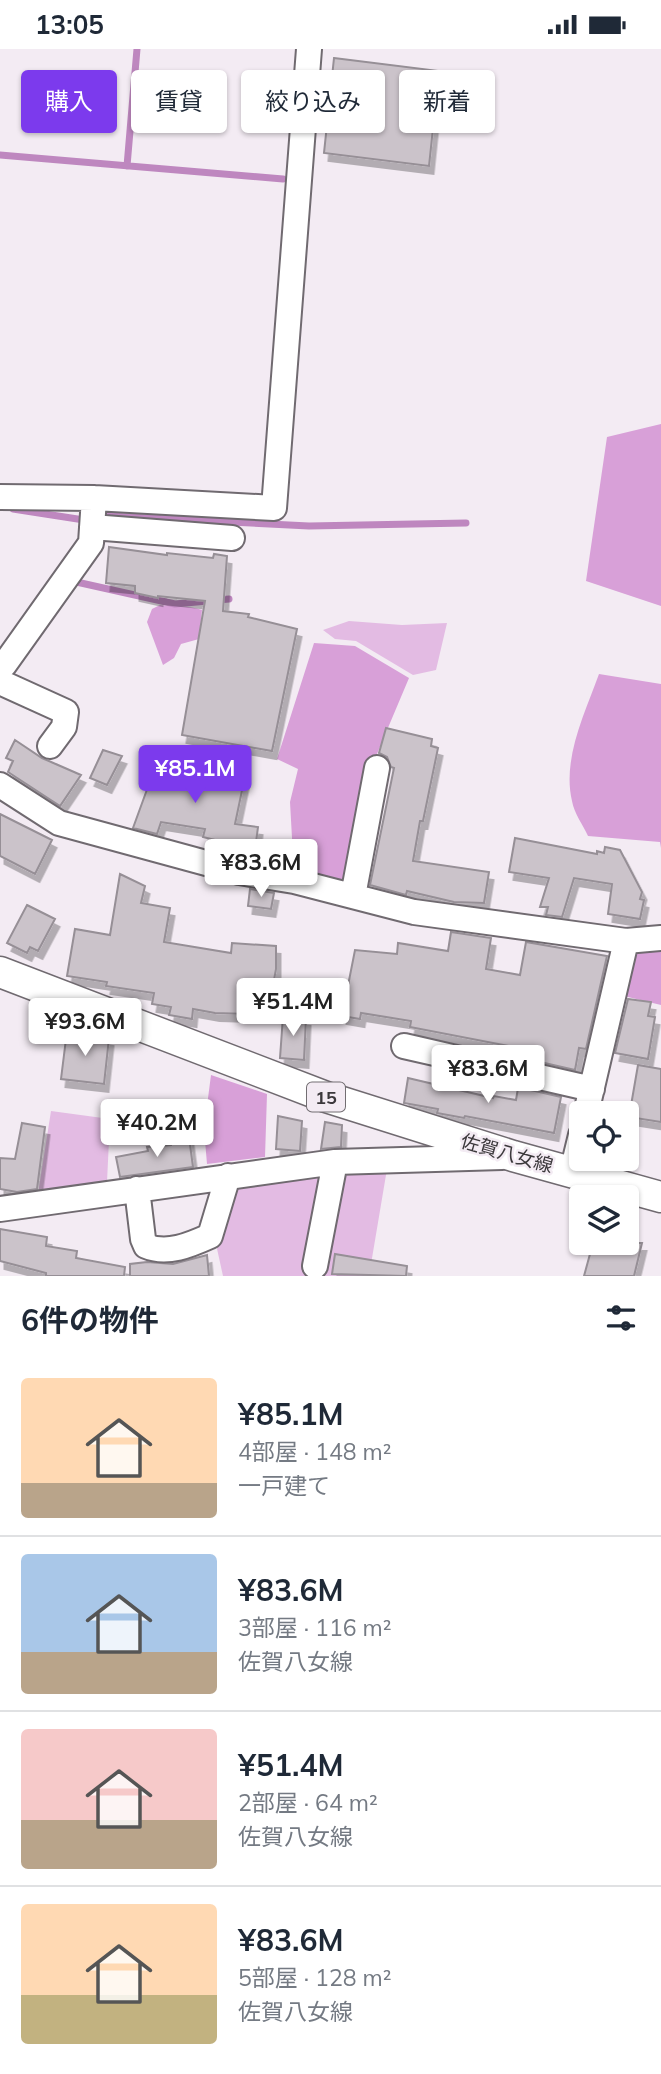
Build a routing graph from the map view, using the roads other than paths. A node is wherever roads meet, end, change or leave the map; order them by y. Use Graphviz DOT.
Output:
graph roads {
  1 [pos="309,49"];
  2 [pos="0,497"];
  3 [pos="94,498"];
  4 [pos="92,527"];
  5 [pos="232,538"];
  6 [pos="0,667"];
  7 [pos="0,682"];
  8 [pos="50,746"];
  9 [pos="377,768"];
  10 [pos="0,785"];
  11 [pos="353,896"];
  12 [pos="661,938"];
  13 [pos="626,941"];
  14 [pos="0,972"];
  15 [pos="404,1046"];
  16 [pos="589,1101"];
  17 [pos="513,1156"];
  18 [pos="335,1162"];
  19 [pos="569,1170"];
  20 [pos="572,1171"];
  21 [pos="228,1176"];
  22 [pos="137,1189"];
  23 [pos="661,1197"];
  24 [pos="0,1209"];
  25 [pos="315,1266"];
  1 -- 3 [label="street"];
  2 -- 3 [label="street"];
  3 -- 4 [label="street"];
  4 -- 5 [label="street"];
  4 -- 6 [label="street"];
  7 -- 8 [label="street"];
  9 -- 11 [label="street"];
  10 -- 11 [label="street"];
  11 -- 13 [label="street"];
  12 -- 13 [label="street"];
  13 -- 16 [label="street"];
  14 -- 17 [label="main road, 佐賀八女線 / 15"];
  15 -- 16 [label="street"];
  17 -- 18 [label="street"];
  17 -- 19 [label="main road, 佐賀八女線 / 15"];
  18 -- 21 [label="street"];
  18 -- 25 [label="street"];
  20 -- 23 [label="main road, 佐賀八女線 / 15"];
  21 -- 22 [label="street"];
  21 -- 22 [label="street"];
  22 -- 24 [label="street"];
}
